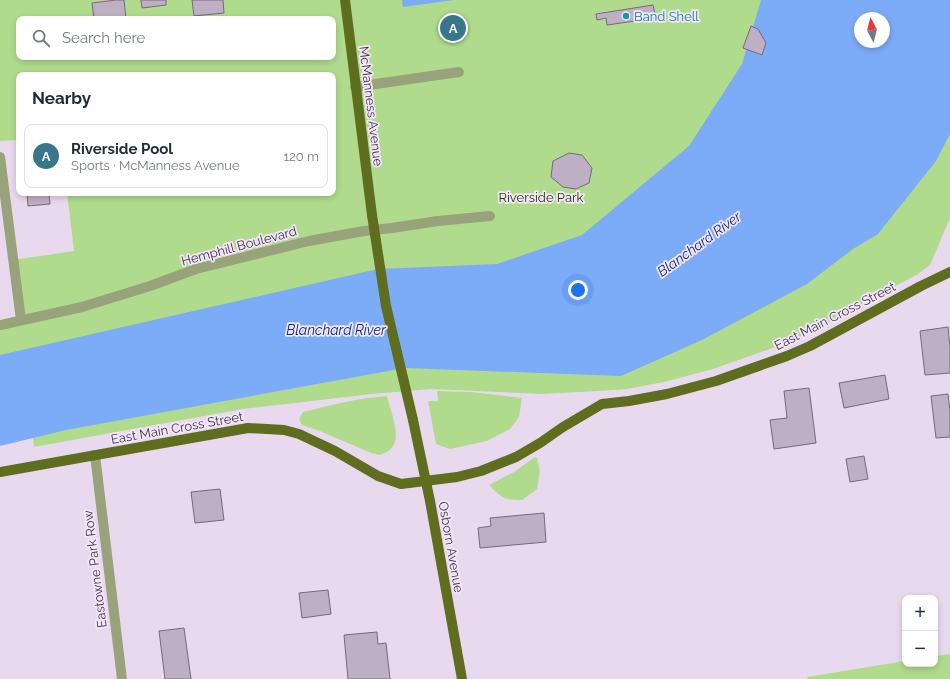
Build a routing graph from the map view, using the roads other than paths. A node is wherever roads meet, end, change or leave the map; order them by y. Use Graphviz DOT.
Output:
graph roads {
  1 [pos="345,0"];
  2 [pos="459,72"];
  3 [pos="356,87"];
  4 [pos="0,157"];
  5 [pos="490,216"];
  6 [pos="950,272"];
  7 [pos="21,320"];
  8 [pos="0,325"];
  9 [pos="413,420"];
  10 [pos="95,455"];
  11 [pos="0,472"];
  12 [pos="426,481"];
  13 [pos="122,679"];
  14 [pos="462,679"];
  1 -- 3 [label="main road, McManness Avenue"];
  2 -- 3 [label="street"];
  3 -- 9 [label="main road, McManness Avenue, bridge"];
  4 -- 7 [label="street"];
  5 -- 7 [label="street, Hemphill Boulevard"];
  6 -- 12 [label="main road, East Main Cross Street"];
  7 -- 8 [label="street, Hemphill Boulevard"];
  9 -- 12 [label="main road, Osborn Avenue"];
  10 -- 11 [label="main road, East Main Cross Street"];
  10 -- 12 [label="main road, East Main Cross Street"];
  10 -- 13 [label="street, Eastowne Park Row"];
  12 -- 14 [label="main road, Osborn Avenue"];
}
